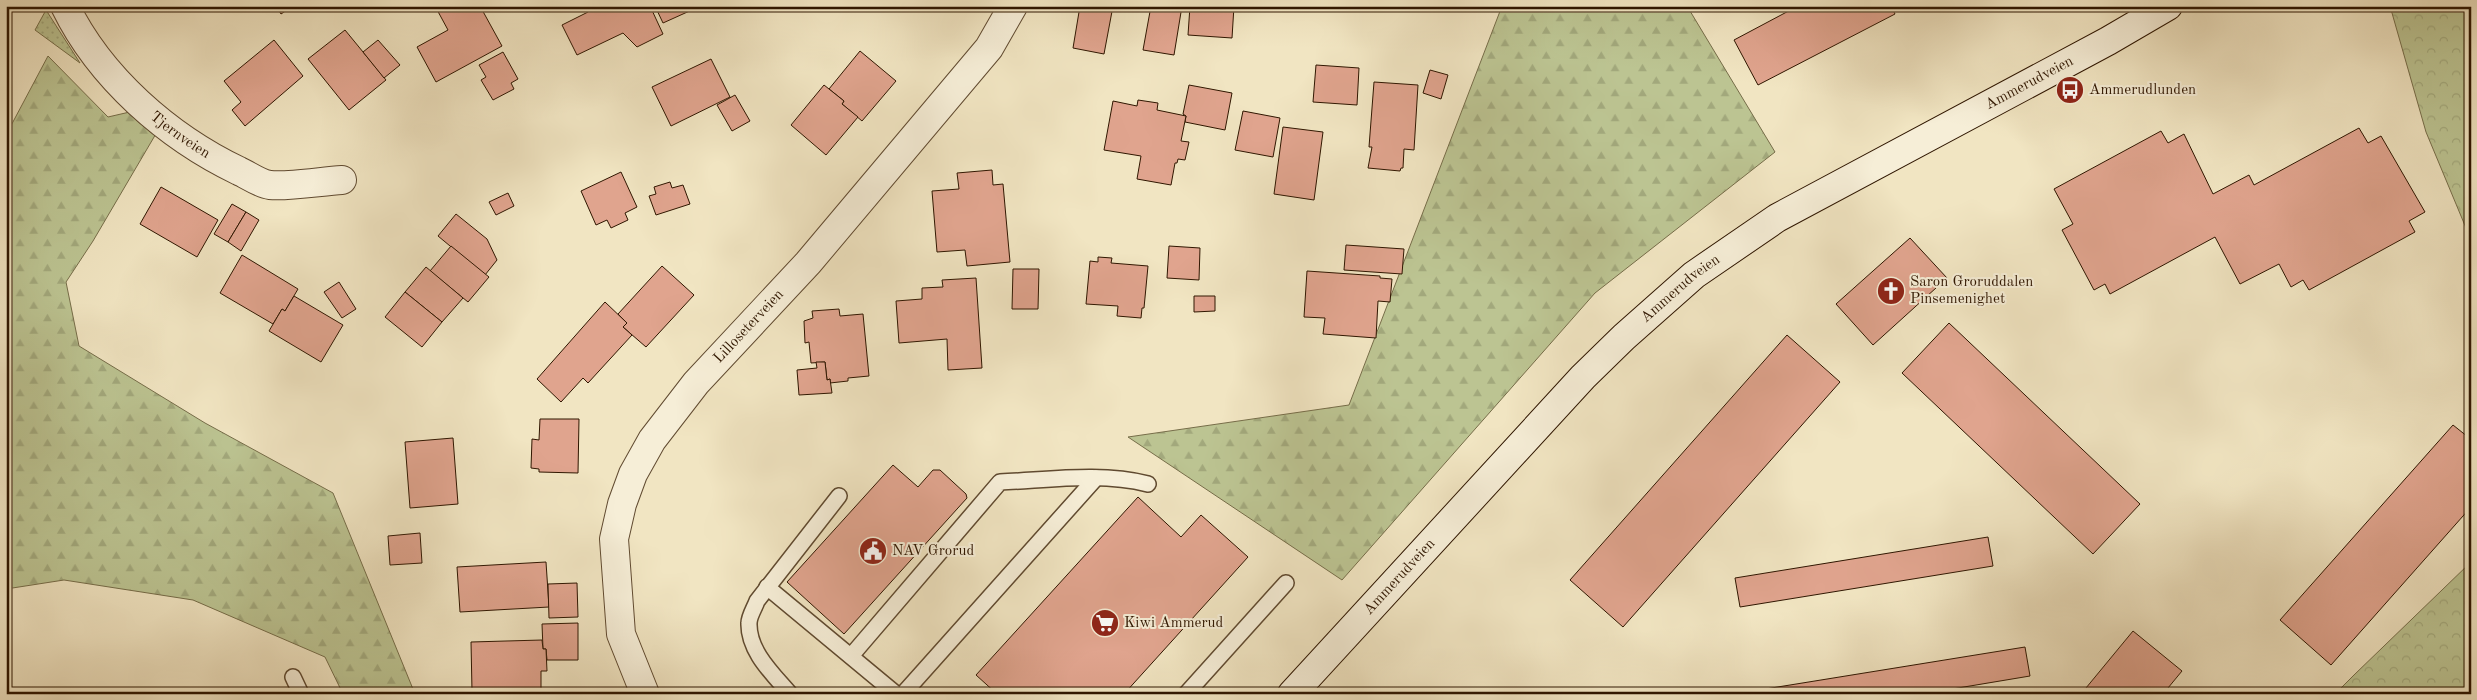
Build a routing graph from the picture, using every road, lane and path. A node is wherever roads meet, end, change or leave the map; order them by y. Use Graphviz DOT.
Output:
graph roads {
  1 [pos="65,6"];
  2 [pos="1013,6"];
  3 [pos="2168,6"];
  4 [pos="342,180"];
  5 [pos="1096,478"];
  6 [pos="1148,484"];
  7 [pos="839,496"];
  8 [pos="1286,583"];
  9 [pos="767,587"];
  10 [pos="851,656"];
  11 [pos="293,676"];
  12 [pos="301,694"];
  13 [pos="645,694"];
  14 [pos="790,694"];
  15 [pos="896,694"];
  16 [pos="903,694"];
  17 [pos="1186,694"];
  18 [pos="1292,694"];
  1 -- 4 [label="street, Tjernveien"];
  2 -- 13 [label="street, Lilloseterveien"];
  3 -- 18 [label="street, Ammerudveien"];
  5 -- 6 [label="lane"];
  5 -- 10 [label="lane"];
  5 -- 16 [label="lane"];
  7 -- 9 [label="lane"];
  8 -- 17 [label="lane"];
  9 -- 10 [label="lane"];
  9 -- 14 [label="lane"];
  10 -- 15 [label="lane"];
  11 -- 12 [label="lane"];
}
